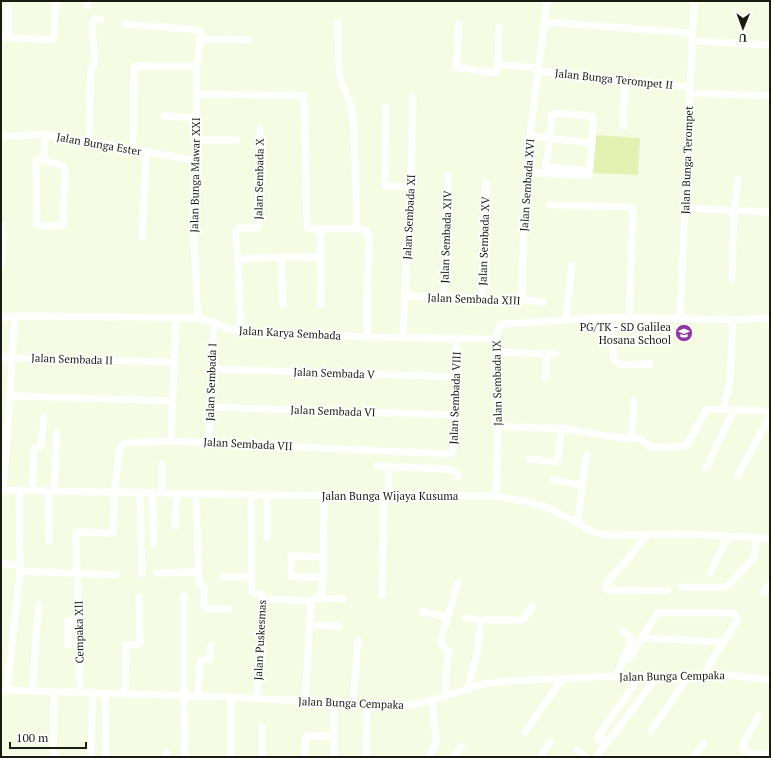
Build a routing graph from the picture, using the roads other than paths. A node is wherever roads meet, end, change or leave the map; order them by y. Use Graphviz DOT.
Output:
graph roads {
  1 [pos="56,1"];
  2 [pos="547,1"];
  3 [pos="694,1"];
  4 [pos="8,8"];
  5 [pos="101,19"];
  6 [pos="338,22"];
  7 [pos="545,22"];
  8 [pos="125,24"];
  9 [pos="459,24"];
  10 [pos="499,27"];
  11 [pos="201,35"];
  12 [pos="5,37"];
  13 [pos="692,37"];
  14 [pos="248,40"];
  15 [pos="770,45"];
  16 [pos="197,66"];
  17 [pos="498,69"];
  18 [pos="538,69"];
  19 [pos="625,80"];
  20 [pos="690,90"];
  21 [pos="198,94"];
  22 [pos="770,96"];
  23 [pos="413,97"];
  24 [pos="386,107"];
  25 [pos="164,116"];
  26 [pos="196,118"];
  27 [pos="623,126"];
  28 [pos="260,129"];
  29 [pos="46,134"];
  30 [pos="1,136"];
  31 [pos="530,136"];
  32 [pos="550,138"];
  33 [pos="195,140"];
  34 [pos="238,140"];
  35 [pos="89,141"];
  36 [pos="592,143"];
  37 [pos="133,149"];
  38 [pos="146,152"];
  39 [pos="44,160"];
  40 [pos="196,161"];
  41 [pos="527,172"];
  42 [pos="448,176"];
  43 [pos="589,176"];
  44 [pos="738,179"];
  45 [pos="486,183"];
  46 [pos="411,187"];
  47 [pos="550,205"];
  48 [pos="685,208"];
  49 [pos="734,211"];
  50 [pos="770,212"];
  51 [pos="1,225"];
  52 [pos="320,229"];
  53 [pos="356,229"];
  54 [pos="142,237"];
  55 [pos="2,240"];
  56 [pos="282,256"];
  57 [pos="321,257"];
  58 [pos="238,258"];
  59 [pos="1,265"];
  60 [pos="572,265"];
  61 [pos="732,279"];
  62 [pos="405,296"];
  63 [pos="444,297"];
  64 [pos="482,299"];
  65 [pos="522,300"];
  66 [pos="543,302"];
  67 [pos="283,304"];
  68 [pos="320,305"];
  69 [pos="15,316"];
  70 [pos="611,317"];
  71 [pos="629,317"];
  72 [pos="1,318"];
  73 [pos="176,318"];
  74 [pos="770,318"];
  75 [pos="198,319"];
  76 [pos="680,319"];
  77 [pos="566,320"];
  78 [pos="733,320"];
  79 [pos="214,322"];
  80 [pos="241,330"];
  81 [pos="367,337"];
  82 [pos="403,338"];
  83 [pos="456,338"];
  84 [pos="496,339"];
  85 [pos="496,352"];
  86 [pos="546,353"];
  87 [pos="556,354"];
  88 [pos="1,358"];
  89 [pos="12,358"];
  90 [pos="174,362"];
  91 [pos="650,364"];
  92 [pos="212,369"];
  93 [pos="457,378"];
  94 [pos="546,378"];
  95 [pos="10,396"];
  96 [pos="172,401"];
  97 [pos="634,401"];
  98 [pos="210,407"];
  99 [pos="724,410"];
  100 [pos="734,410"];
  101 [pos="770,411"];
  102 [pos="455,416"];
  103 [pos="770,416"];
  104 [pos="44,418"];
  105 [pos="498,426"];
  106 [pos="561,428"];
  107 [pos="57,433"];
  108 [pos="631,439"];
  109 [pos="171,441"];
  110 [pos="209,442"];
  111 [pos="448,454"];
  112 [pos="587,455"];
  113 [pos="530,460"];
  114 [pos="162,464"];
  115 [pos="377,466"];
  116 [pos="389,467"];
  117 [pos="706,468"];
  118 [pos="738,475"];
  119 [pos="459,476"];
  120 [pos="553,480"];
  121 [pos="582,485"];
  122 [pos="2,490"];
  123 [pos="19,490"];
  124 [pos="32,490"];
  125 [pos="51,491"];
  126 [pos="114,492"];
  127 [pos="140,492"];
  128 [pos="152,492"];
  129 [pos="162,492"];
  130 [pos="177,493"];
  131 [pos="196,493"];
  132 [pos="251,494"];
  133 [pos="267,494"];
  134 [pos="324,496"];
  135 [pos="387,496"];
  136 [pos="496,496"];
  137 [pos="578,523"];
  138 [pos="175,526"];
  139 [pos="648,535"];
  140 [pos="728,536"];
  141 [pos="267,538"];
  142 [pos="756,538"];
  143 [pos="770,539"];
  144 [pos="49,541"];
  145 [pos="154,543"];
  146 [pos="324,557"];
  147 [pos="1,564"];
  148 [pos="20,568"];
  149 [pos="198,572"];
  150 [pos="77,573"];
  151 [pos="156,573"];
  152 [pos="710,573"];
  153 [pos="142,574"];
  154 [pos="116,575"];
  155 [pos="222,577"];
  156 [pos="252,577"];
  157 [pos="323,577"];
  158 [pos="458,583"];
  159 [pos="770,584"];
  160 [pos="681,587"];
  161 [pos="668,591"];
  162 [pos="763,593"];
  163 [pos="382,595"];
  164 [pos="184,596"];
  165 [pos="138,598"];
  166 [pos="272,599"];
  167 [pos="344,599"];
  168 [pos="313,600"];
  169 [pos="39,605"];
  170 [pos="532,606"];
  171 [pos="229,608"];
  172 [pos="423,612"];
  173 [pos="446,617"];
  174 [pos="466,618"];
  175 [pos="481,619"];
  176 [pos="80,620"];
  177 [pos="310,625"];
  178 [pos="339,626"];
  179 [pos="622,631"];
  180 [pos="642,638"];
  181 [pos="358,641"];
  182 [pos="724,642"];
  183 [pos="68,645"];
  184 [pos="211,645"];
  185 [pos="628,660"];
  186 [pos="689,675"];
  187 [pos="704,675"];
  188 [pos="640,676"];
  189 [pos="657,676"];
  190 [pos="616,677"];
  191 [pos="562,679"];
  192 [pos="770,680"];
  193 [pos="4,690"];
  194 [pos="467,690"];
  195 [pos="32,691"];
  196 [pos="54,691"];
  197 [pos="80,692"];
  198 [pos="93,692"];
  199 [pos="105,692"];
  200 [pos="125,693"];
  201 [pos="184,695"];
  202 [pos="198,695"];
  203 [pos="446,696"];
  204 [pos="231,697"];
  205 [pos="257,698"];
  206 [pos="432,700"];
  207 [pos="305,701"];
  208 [pos="334,702"];
  209 [pos="353,703"];
  210 [pos="367,704"];
  211 [pos="759,716"];
  212 [pos="262,726"];
  213 [pos="651,731"];
  214 [pos="525,732"];
  215 [pos="334,736"];
  216 [pos="608,741"];
  217 [pos="550,742"];
  218 [pos="704,743"];
  219 [pos="462,746"];
  220 [pos="577,750"];
  221 [pos="770,754"];
  222 [pos="53,757"];
  223 [pos="91,757"];
  224 [pos="106,757"];
  225 [pos="185,757"];
  226 [pos="231,757"];
  227 [pos="262,757"];
  228 [pos="305,757"];
  229 [pos="334,757"];
  230 [pos="366,757"];
  231 [pos="428,757"];
  232 [pos="454,757"];
  233 [pos="540,757"];
  234 [pos="586,757"];
  235 [pos="596,757"];
  236 [pos="694,757"];
  1 -- 12 [label="street"];
  2 -- 7 [label="street, Jalan Sembada XVI"];
  3 -- 13 [label="street, Jalan Bunga Terompet"];
  4 -- 12 [label="street"];
  5 -- 35 [label="street"];
  6 -- 53 [label="street"];
  7 -- 13 [label="street"];
  7 -- 18 [label="street, Jalan Sembada XVI"];
  8 -- 11 [label="street"];
  9 -- 17 [label="street, Jalan Bunga Terompet II"];
  10 -- 17 [label="street"];
  11 -- 14 [label="street"];
  11 -- 16 [label="street, Jalan Bunga Mawar XXI"];
  13 -- 15 [label="street"];
  13 -- 20 [label="street, Jalan Bunga Terompet"];
  16 -- 21 [label="street, Jalan Bunga Mawar XXI"];
  16 -- 37 [label="street"];
  17 -- 18 [label="street, Jalan Bunga Terompet II"];
  18 -- 19 [label="street, Jalan Bunga Terompet II"];
  18 -- 31 [label="street, Jalan Sembada XVI"];
  19 -- 20 [label="street, Jalan Bunga Terompet II"];
  19 -- 27 [label="street"];
  20 -- 22 [label="street, Jalan Bunga Terompet II"];
  20 -- 48 [label="street, Jalan Bunga Terompet"];
  21 -- 26 [label="street, Jalan Bunga Mawar XXI"];
  21 -- 52 [label="street"];
  23 -- 46 [label="street, Jalan Sembada XI"];
  24 -- 46 [label="street"];
  25 -- 26 [label="street"];
  26 -- 33 [label="street, Jalan Bunga Mawar XXI"];
  28 -- 58 [label="street, Jalan Sembada X"];
  29 -- 30 [label="street, Jalan Bunga Ester"];
  29 -- 35 [label="street, Jalan Bunga Ester"];
  29 -- 39 [label="street"];
  31 -- 32 [label="street"];
  31 -- 41 [label="street, Jalan Sembada XVI"];
  32 -- 36 [label="street"];
  32 -- 36 [label="street"];
  32 -- 36 [label="street"];
  33 -- 34 [label="street"];
  33 -- 40 [label="street, Jalan Bunga Mawar XXI"];
  35 -- 37 [label="street, Jalan Bunga Ester"];
  37 -- 38 [label="street, Jalan Bunga Ester"];
  38 -- 40 [label="street, Jalan Bunga Ester"];
  38 -- 54 [label="street"];
  39 -- 39 [label="street"];
  40 -- 75 [label="street, Jalan Bunga Mawar XXI"];
  41 -- 43 [label="street"];
  41 -- 65 [label="street, Jalan Sembada XVI"];
  42 -- 63 [label="street, Jalan Sembada XIV"];
  44 -- 49 [label="street"];
  45 -- 64 [label="street, Jalan Sembada XV"];
  46 -- 62 [label="street, Jalan Sembada XI"];
  47 -- 71 [label="street"];
  48 -- 49 [label="street"];
  48 -- 76 [label="street, Jalan Bunga Terompet"];
  49 -- 50 [label="street"];
  49 -- 61 [label="street"];
  51 -- 55 [label="street"];
  52 -- 53 [label="street"];
  52 -- 57 [label="street"];
  53 -- 81 [label="street"];
  55 -- 59 [label="street"];
  56 -- 57 [label="street"];
  56 -- 58 [label="street"];
  56 -- 67 [label="street"];
  57 -- 68 [label="street"];
  58 -- 80 [label="street, Jalan Sembada X"];
  60 -- 77 [label="street"];
  62 -- 63 [label="street, Jalan Sembada XIII"];
  62 -- 82 [label="street, Jalan Sembada XI"];
  63 -- 64 [label="street, Jalan Sembada XIII"];
  64 -- 65 [label="street, Jalan Sembada XIII"];
  65 -- 66 [label="street, Jalan Sembada XIII"];
  69 -- 72 [label="street, Jalan Karya Sembada"];
  69 -- 73 [label="street, Jalan Karya Sembada"];
  69 -- 89 [label="street"];
  70 -- 71 [label="street, Jalan Sembada IX"];
  70 -- 77 [label="street, Jalan Sembada IX"];
  70 -- 91 [label="street"];
  71 -- 76 [label="street, Jalan Sembada IX"];
  73 -- 75 [label="street, Jalan Karya Sembada"];
  73 -- 90 [label="street"];
  74 -- 78 [label="street, Jalan Sembada IX"];
  75 -- 79 [label="street, Jalan Karya Sembada"];
  76 -- 78 [label="street, Jalan Sembada IX"];
  77 -- 84 [label="street, Jalan Sembada IX"];
  78 -- 99 [label="street"];
  79 -- 80 [label="street, Jalan Karya Sembada"];
  79 -- 92 [label="street, Jalan Sembada I"];
  80 -- 81 [label="street, Jalan Karya Sembada"];
  81 -- 82 [label="street, Jalan Karya Sembada"];
  82 -- 83 [label="street, Jalan Karya Sembada"];
  83 -- 84 [label="street, Jalan Karya Sembada"];
  83 -- 93 [label="street, Jalan Sembada VIII"];
  84 -- 85 [label="street, Jalan Sembada IX"];
  85 -- 86 [label="street"];
  85 -- 105 [label="street, Jalan Sembada IX"];
  86 -- 87 [label="street"];
  86 -- 94 [label="street"];
  88 -- 89 [label="street, Jalan Sembada II"];
  89 -- 90 [label="street, Jalan Sembada II"];
  89 -- 95 [label="street"];
  90 -- 96 [label="street"];
  92 -- 93 [label="street, Jalan Sembada V"];
  92 -- 98 [label="street, Jalan Sembada I"];
  93 -- 102 [label="street, Jalan Sembada VIII"];
  95 -- 96 [label="street"];
  95 -- 122 [label="street"];
  96 -- 109 [label="street"];
  97 -- 108 [label="street"];
  98 -- 102 [label="street, Jalan Sembada VI"];
  98 -- 110 [label="street, Jalan Sembada I"];
  99 -- 100 [label="street"];
  99 -- 108 [label="street"];
  100 -- 101 [label="street"];
  100 -- 117 [label="street"];
  102 -- 111 [label="street, Jalan Sembada VIII"];
  103 -- 118 [label="street"];
  104 -- 124 [label="street"];
  105 -- 106 [label="street"];
  105 -- 136 [label="street, Jalan Sembada IX"];
  106 -- 108 [label="street"];
  106 -- 113 [label="street"];
  107 -- 125 [label="street"];
  109 -- 110 [label="street, Jalan Sembada VII"];
  109 -- 126 [label="street, Jalan Sembada VII"];
  110 -- 111 [label="street, Jalan Sembada VII"];
  112 -- 121 [label="street"];
  114 -- 129 [label="street"];
  115 -- 116 [label="street"];
  116 -- 119 [label="street"];
  116 -- 135 [label="street"];
  120 -- 121 [label="street"];
  121 -- 137 [label="street"];
  122 -- 123 [label="street, Jalan Bunga Wijaya Kusuma"];
  123 -- 124 [label="street, Jalan Bunga Wijaya Kusuma"];
  123 -- 148 [label="street"];
  124 -- 125 [label="street, Jalan Bunga Wijaya Kusuma"];
  125 -- 126 [label="street, Jalan Bunga Wijaya Kusuma"];
  125 -- 144 [label="street"];
  126 -- 127 [label="street, Jalan Bunga Wijaya Kusuma"];
  126 -- 150 [label="street, Cempaka XII"];
  127 -- 128 [label="street, Jalan Bunga Wijaya Kusuma"];
  127 -- 153 [label="street"];
  128 -- 129 [label="street, Jalan Bunga Wijaya Kusuma"];
  128 -- 145 [label="street"];
  129 -- 130 [label="street, Jalan Bunga Wijaya Kusuma"];
  130 -- 131 [label="street, Jalan Bunga Wijaya Kusuma"];
  130 -- 138 [label="street"];
  131 -- 132 [label="street, Jalan Bunga Wijaya Kusuma"];
  131 -- 149 [label="street"];
  132 -- 133 [label="street, Jalan Bunga Wijaya Kusuma"];
  132 -- 156 [label="street, Jalan Puskesmas"];
  133 -- 134 [label="street, Jalan Bunga Wijaya Kusuma"];
  133 -- 141 [label="street"];
  134 -- 135 [label="street, Jalan Bunga Wijaya Kusuma"];
  134 -- 146 [label="street"];
  135 -- 136 [label="street, Jalan Bunga Wijaya Kusuma"];
  135 -- 163 [label="street"];
  136 -- 137 [label="street, Jalan Bunga Wijaya Kusuma"];
  137 -- 139 [label="street, Jalan Bunga Wijaya Kusuma"];
  139 -- 140 [label="street, Jalan Bunga Wijaya Kusuma"];
  139 -- 161 [label="street"];
  140 -- 142 [label="street, Jalan Bunga Wijaya Kusuma"];
  140 -- 152 [label="street"];
  142 -- 143 [label="street, Jalan Bunga Wijaya Kusuma"];
  142 -- 160 [label="street"];
  146 -- 157 [label="street"];
  146 -- 157 [label="street"];
  147 -- 148 [label="street"];
  148 -- 150 [label="street"];
  148 -- 193 [label="street"];
  149 -- 151 [label="street"];
  149 -- 171 [label="street"];
  150 -- 154 [label="street"];
  150 -- 176 [label="street, Cempaka XII"];
  155 -- 156 [label="street"];
  156 -- 205 [label="street, Jalan Puskesmas"];
  157 -- 168 [label="street"];
  158 -- 173 [label="street"];
  159 -- 162 [label="street"];
  164 -- 201 [label="street"];
  165 -- 200 [label="street"];
  166 -- 168 [label="street"];
  167 -- 168 [label="street"];
  168 -- 177 [label="street"];
  169 -- 195 [label="street"];
  170 -- 175 [label="street"];
  172 -- 173 [label="street"];
  173 -- 203 [label="street"];
  174 -- 175 [label="street"];
  175 -- 194 [label="street"];
  176 -- 183 [label="street"];
  176 -- 197 [label="street, Cempaka XII"];
  177 -- 178 [label="street"];
  177 -- 207 [label="street"];
  179 -- 190 [label="street"];
  180 -- 182 [label="street"];
  180 -- 182 [label="street"];
  180 -- 185 [label="street"];
  181 -- 209 [label="street"];
  182 -- 187 [label="street"];
  184 -- 202 [label="street"];
  186 -- 187 [label="street, Jalan Bunga Cempaka"];
  186 -- 189 [label="street, Jalan Bunga Cempaka"];
  186 -- 213 [label="street"];
  187 -- 192 [label="street, Jalan Bunga Cempaka"];
  188 -- 189 [label="street, Jalan Bunga Cempaka"];
  188 -- 190 [label="street, Jalan Bunga Cempaka"];
  188 -- 216 [label="street"];
  189 -- 216 [label="street"];
  190 -- 191 [label="street, Jalan Bunga Cempaka"];
  191 -- 194 [label="street, Jalan Bunga Cempaka"];
  191 -- 214 [label="street"];
  193 -- 195 [label="street, Jalan Bunga Cempaka"];
  194 -- 203 [label="street, Jalan Bunga Cempaka"];
  195 -- 196 [label="street, Jalan Bunga Cempaka"];
  196 -- 197 [label="street, Jalan Bunga Cempaka"];
  196 -- 222 [label="street"];
  197 -- 198 [label="street, Jalan Bunga Cempaka"];
  198 -- 199 [label="street, Jalan Bunga Cempaka"];
  198 -- 223 [label="street"];
  199 -- 200 [label="street, Jalan Bunga Cempaka"];
  199 -- 224 [label="street"];
  200 -- 201 [label="street, Jalan Bunga Cempaka"];
  201 -- 202 [label="street, Jalan Bunga Cempaka"];
  201 -- 225 [label="street"];
  202 -- 204 [label="street, Jalan Bunga Cempaka"];
  203 -- 206 [label="street, Jalan Bunga Cempaka"];
  204 -- 205 [label="street, Jalan Bunga Cempaka"];
  204 -- 226 [label="street"];
  205 -- 207 [label="street, Jalan Bunga Cempaka"];
  206 -- 210 [label="street, Jalan Bunga Cempaka"];
  206 -- 231 [label="street"];
  207 -- 208 [label="street, Jalan Bunga Cempaka"];
  208 -- 209 [label="street, Jalan Bunga Cempaka"];
  208 -- 215 [label="street"];
  209 -- 210 [label="street, Jalan Bunga Cempaka"];
  210 -- 230 [label="street"];
  211 -- 221 [label="street"];
  212 -- 227 [label="street"];
  215 -- 228 [label="street"];
  215 -- 229 [label="street"];
  216 -- 235 [label="street"];
  217 -- 233 [label="street"];
  218 -- 236 [label="street"];
  219 -- 232 [label="street"];
  220 -- 234 [label="street"];
}
